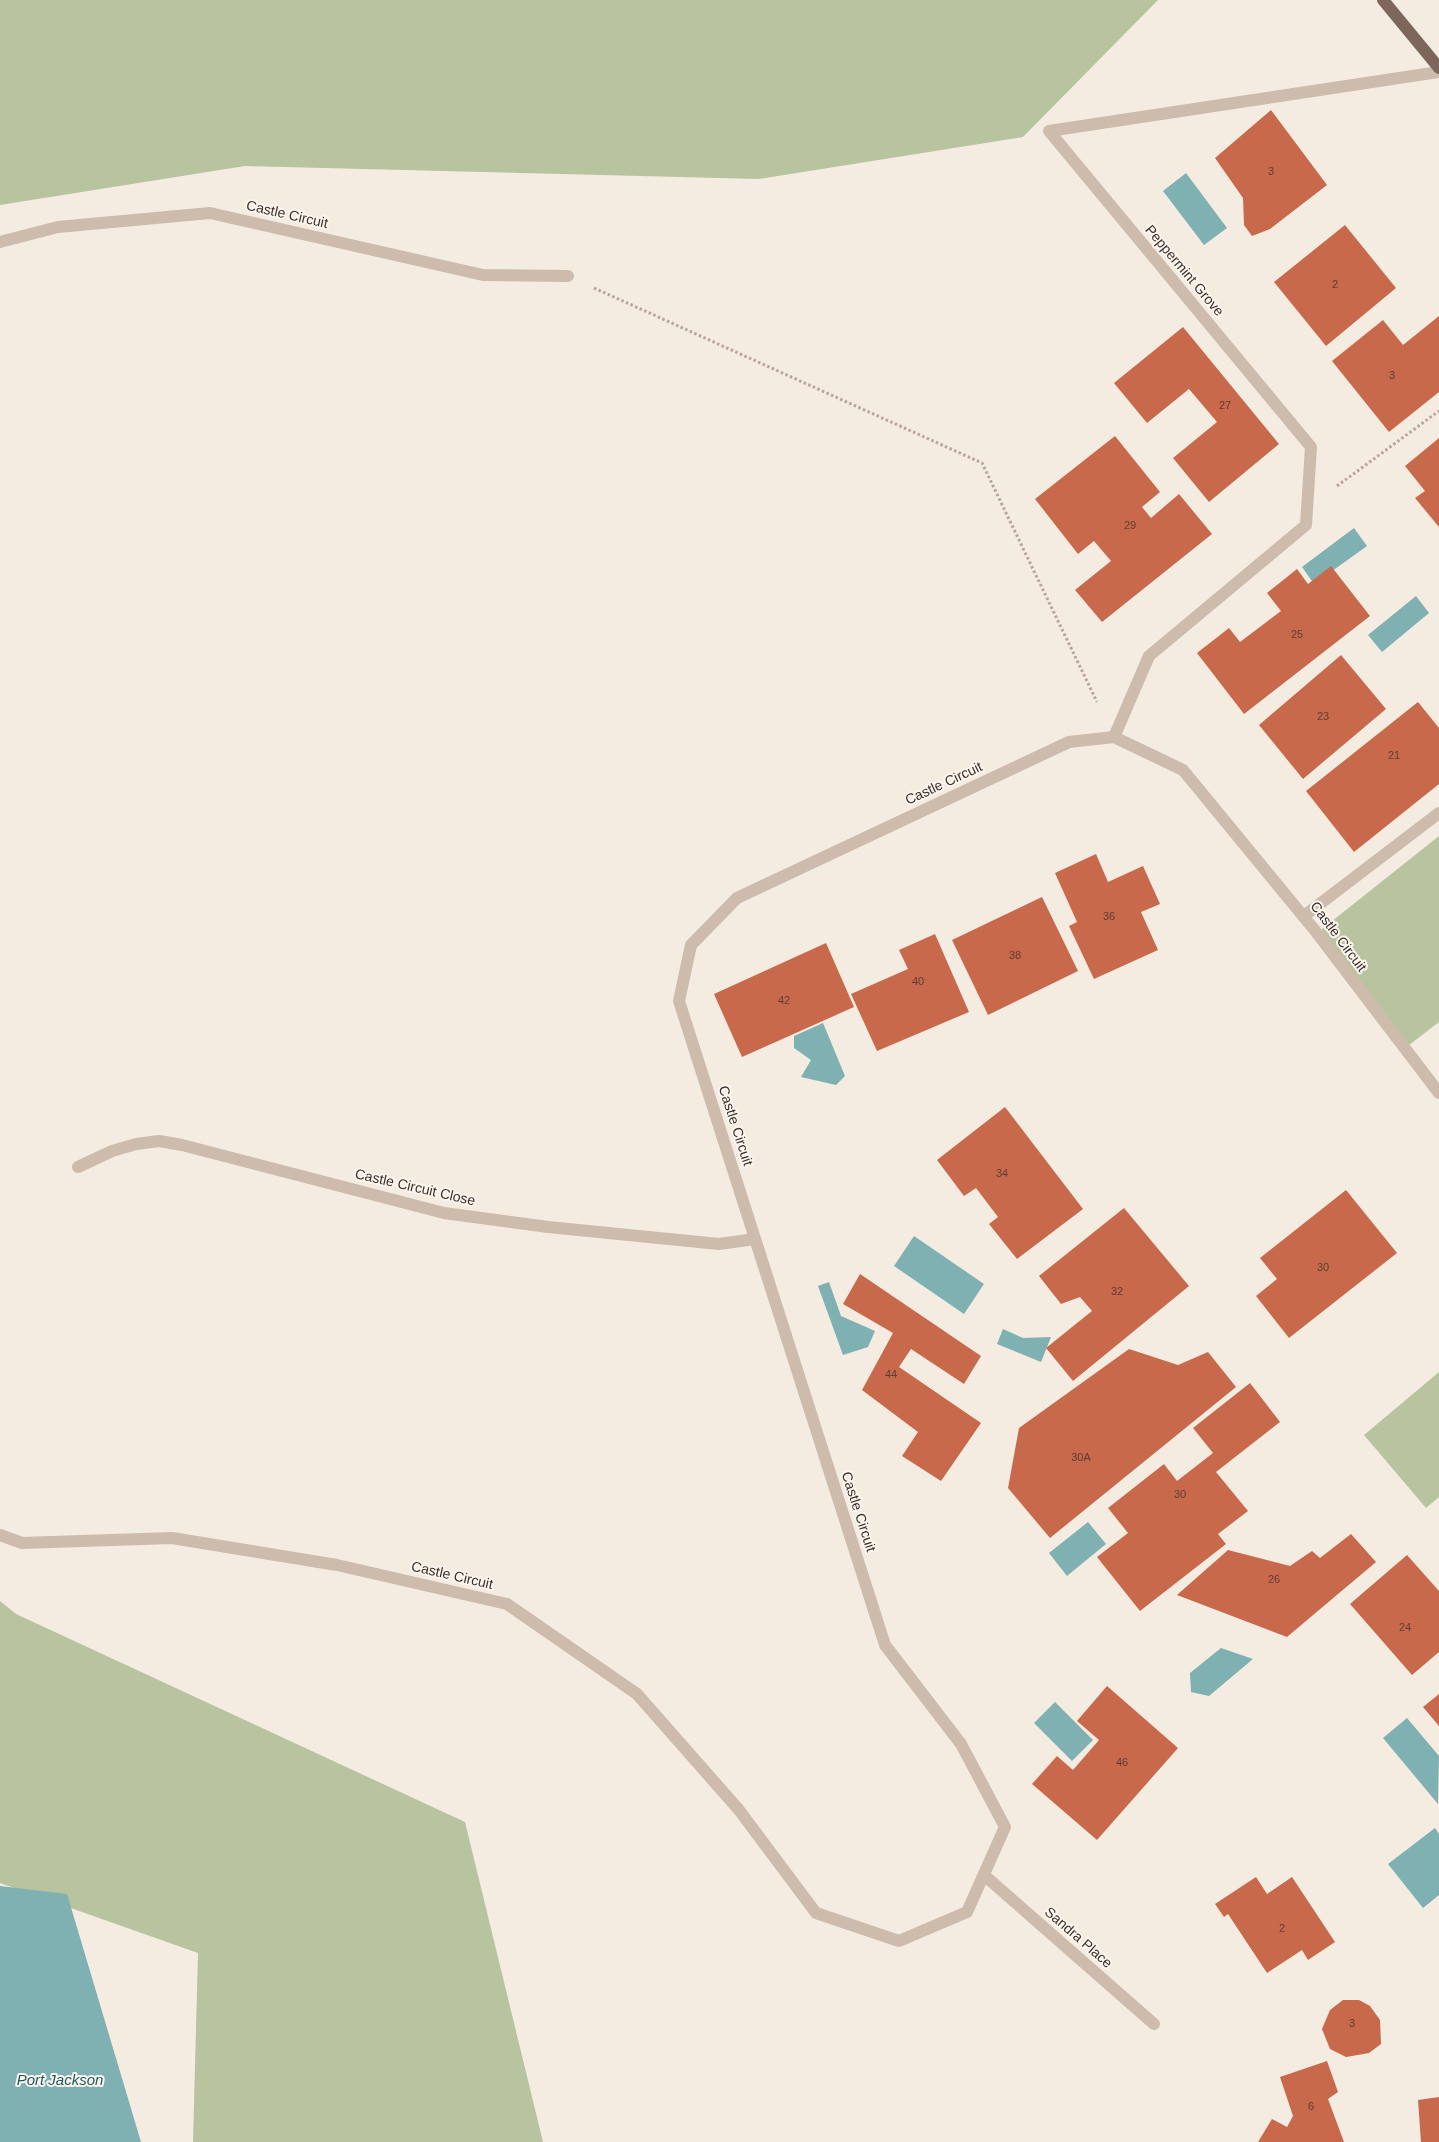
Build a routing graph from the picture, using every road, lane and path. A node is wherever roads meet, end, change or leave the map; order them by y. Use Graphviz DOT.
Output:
graph roads {
  1 [pos="1383,0"];
  2 [pos="1439,68"];
  3 [pos="1439,72"];
  4 [pos="0,242"];
  5 [pos="568,276"];
  6 [pos="1439,411"];
  7 [pos="1307,509"];
  8 [pos="1114,737"];
  9 [pos="1439,813"];
  10 [pos="1304,916"];
  11 [pos="1439,1093"];
  12 [pos="78,1168"];
  13 [pos="756,1239"];
  14 [pos="0,1535"];
  15 [pos="984,1875"];
  16 [pos="1154,2024"];
  1 -- 2 [label="main road"];
  3 -- 7 [label="street, Peppermint Grove"];
  4 -- 5 [label="street, Castle Circuit"];
  5 -- 8 [label="path"];
  6 -- 7 [label="path"];
  7 -- 8 [label="street, Peppermint Grove"];
  8 -- 10 [label="street, Castle Circuit"];
  8 -- 13 [label="street, Castle Circuit"];
  9 -- 10 [label="street"];
  10 -- 11 [label="street, Castle Circuit"];
  12 -- 13 [label="street, Castle Circuit Close"];
  13 -- 15 [label="street, Castle Circuit"];
  14 -- 15 [label="street, Castle Circuit"];
  15 -- 16 [label="street, Sandra Place"];
}
